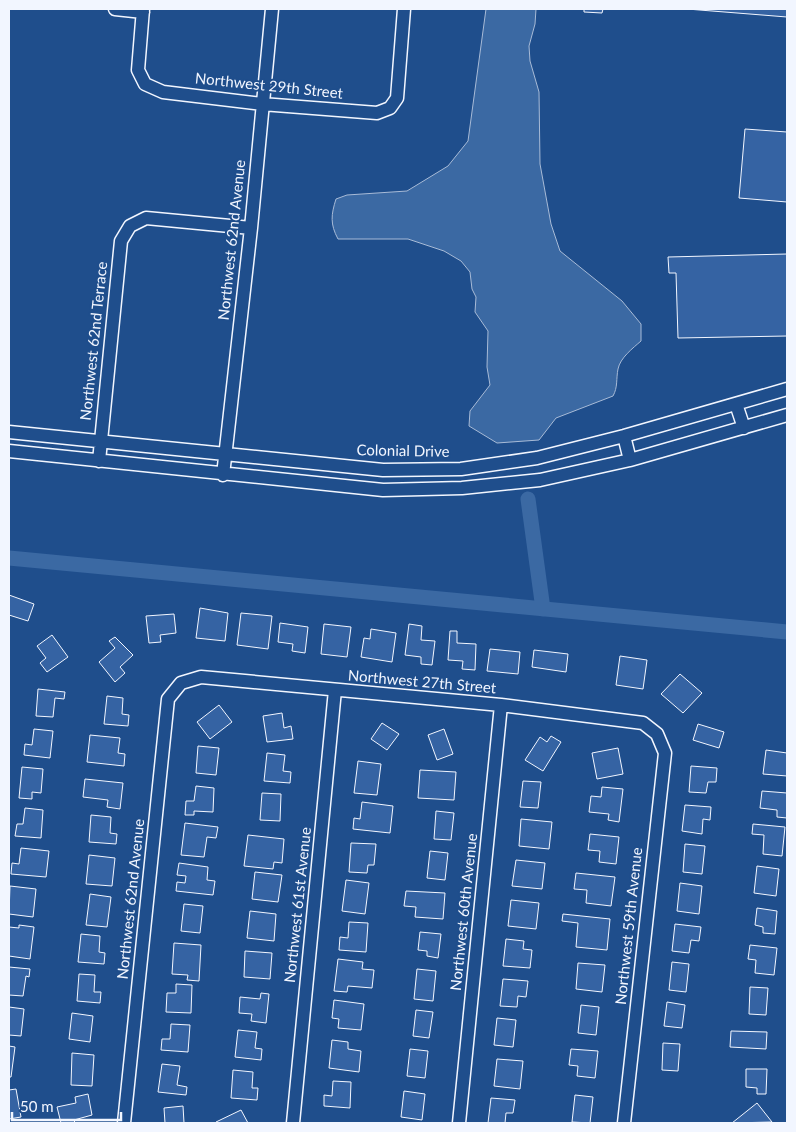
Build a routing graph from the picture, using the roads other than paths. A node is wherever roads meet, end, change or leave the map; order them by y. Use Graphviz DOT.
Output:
graph roads {
  1 [pos="116,9"];
  2 [pos="272,9"];
  3 [pos="404,9"];
  4 [pos="143,10"];
  5 [pos="262,104"];
  6 [pos="251,228"];
  7 [pos="787,389"];
  8 [pos="736,404"];
  9 [pos="787,415"];
  10 [pos="744,428"];
  11 [pos="9,432"];
  12 [pos="624,436"];
  13 [pos="101,443"];
  14 [pos="9,451"];
  15 [pos="226,454"];
  16 [pos="536,458"];
  17 [pos="630,460"];
  18 [pos="99,462"];
  19 [pos="223,474"];
  20 [pos="540,480"];
  21 [pos="181,683"];
  22 [pos="335,690"];
  23 [pos="501,705"];
  24 [pos="657,734"];
  25 [pos="124,1123"];
  26 [pos="293,1123"];
  27 [pos="459,1123"];
  28 [pos="624,1123"];
  1 -- 4 [label="street"];
  2 -- 5 [label="street, Northwest 62nd Avenue"];
  3 -- 5 [label="street, Northwest 29th Street"];
  4 -- 5 [label="street, Northwest 29th Street"];
  5 -- 6 [label="street, Northwest 62nd Avenue"];
  6 -- 13 [label="street, Northwest 62nd Terrace"];
  6 -- 15 [label="street, Northwest 62nd Avenue"];
  7 -- 8 [label="street, Colonial Drive"];
  8 -- 10 [label="street"];
  8 -- 12 [label="street, Colonial Drive"];
  9 -- 10 [label="street"];
  10 -- 17 [label="street"];
  11 -- 13 [label="street, Colonial Drive"];
  12 -- 16 [label="street, Colonial Drive"];
  12 -- 17 [label="street"];
  13 -- 15 [label="street, Colonial Drive"];
  13 -- 18 [label="street, Northwest 62nd Terrace"];
  14 -- 18 [label="street"];
  15 -- 16 [label="street, Colonial Drive"];
  15 -- 19 [label="street, Northwest 62nd Avenue"];
  16 -- 20 [label="street"];
  17 -- 20 [label="street"];
  18 -- 19 [label="street"];
  19 -- 20 [label="street"];
  21 -- 22 [label="street, Northwest 27th Street"];
  21 -- 25 [label="street, Northwest 62nd Avenue"];
  22 -- 23 [label="street, Northwest 27th Street"];
  22 -- 26 [label="street, Northwest 61st Avenue"];
  23 -- 24 [label="street, Northwest 27th Street"];
  23 -- 27 [label="street, Northwest 60th Avenue"];
  24 -- 28 [label="street, Northwest 59th Avenue"];
}
